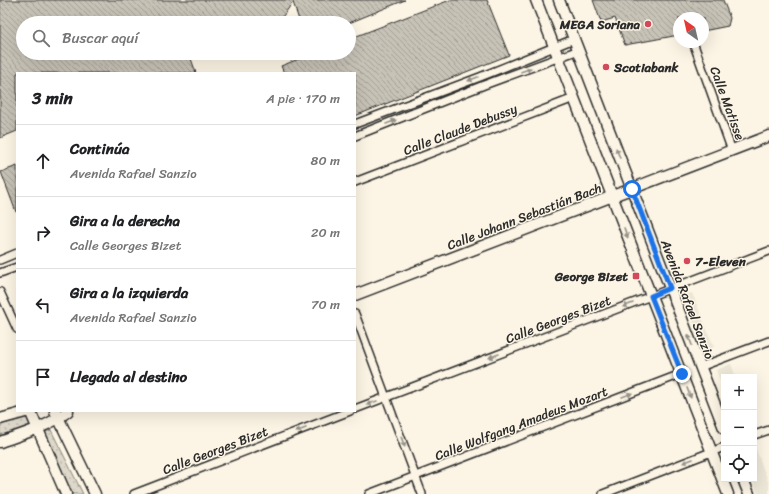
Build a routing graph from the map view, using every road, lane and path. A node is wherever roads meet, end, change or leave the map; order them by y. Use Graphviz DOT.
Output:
graph roads {
  1 [pos="536,0"];
  2 [pos="559,0"];
  3 [pos="574,39"];
  4 [pos="554,47"];
  5 [pos="695,48"];
  6 [pos="579,50"];
  7 [pos="558,58"];
  8 [pos="502,68"];
  9 [pos="505,78"];
  10 [pos="574,98"];
  11 [pos="356,124"];
  12 [pos="356,136"];
  13 [pos="769,136"];
  14 [pos="732,151"];
  15 [pos="356,182"];
  16 [pos="632,189"];
  17 [pos="612,197"];
  18 [pos="769,251"];
  19 [pos="16,253"];
  20 [pos="0,260"];
  21 [pos="16,267"];
  22 [pos="0,273"];
  23 [pos="670,288"];
  24 [pos="0,292"];
  25 [pos="356,295"];
  26 [pos="651,296"];
  27 [pos="356,317"];
  28 [pos="16,327"];
  29 [pos="769,341"];
  30 [pos="700,367"];
  31 [pos="682,374"];
  32 [pos="386,397"];
  33 [pos="356,409"];
  34 [pos="26,412"];
  35 [pos="30,412"];
  36 [pos="347,412"];
  37 [pos="57,415"];
  38 [pos="0,419"];
  39 [pos="721,420"];
  40 [pos="37,429"];
  41 [pos="769,430"];
  42 [pos="757,435"];
  43 [pos="0,442"];
  44 [pos="721,448"];
  45 [pos="712,452"];
  46 [pos="415,476"];
  47 [pos="745,482"];
  48 [pos="66,494"];
  49 [pos="95,494"];
  50 [pos="134,494"];
  51 [pos="369,494"];
  52 [pos="422,494"];
  53 [pos="602,494"];
  54 [pos="728,494"];
  55 [pos="749,494"];
  1 -- 4 [label="main road"];
  2 -- 3 [label="main road, Avenida Rafael Sanzio"];
  3 -- 4 [label="street"];
  3 -- 6 [label="main road, Avenida Rafael Sanzio"];
  4 -- 7 [label="main road"];
  4 -- 8 [label="street"];
  5 -- 14 [label="street, Calle Matisse"];
  6 -- 7 [label="street"];
  16 -- 6 [label="main road, Avenida Rafael Sanzio, one-way"];
  9 -- 7 [label="street, one-way"];
  7 -- 10 [label="main road"];
  8 -- 9 [label="street"];
  8 -- 11 [label="street, one-way"];
  12 -- 9 [label="street, one-way"];
  10 -- 15 [label="street, Calle Claude Debussy"];
  10 -- 17 [label="main road"];
  13 -- 14 [label="main road, Calle Johann Sebastián Bach"];
  14 -- 16 [label="main road, Calle Johann Sebastián Bach"];
  16 -- 17 [label="main road, Calle Johann Sebastián Bach"];
  16 -- 23 [label="main road, Avenida Rafael Sanzio"];
  17 -- 25 [label="main road, Calle Johann Sebastián Bach"];
  17 -- 26 [label="main road, one-way"];
  18 -- 23 [label="street, Calle Georges Bizet"];
  19 -- 20 [label="street"];
  21 -- 22 [label="street"];
  23 -- 26 [label="street, Calle Georges Bizet"];
  30 -- 23 [label="main road, Avenida Rafael Sanzio, one-way"];
  24 -- 28 [label="street"];
  26 -- 31 [label="main road"];
  26 -- 32 [label="street, Calle Georges Bizet, one-way"];
  27 -- 32 [label="street"];
  29 -- 30 [label="street"];
  30 -- 39 [label="main road, Avenida Rafael Sanzio"];
  31 -- 45 [label="main road, one-way"];
  46 -- 31 [label="street, Calle Wolfgang Amadeus Mozart, one-way"];
  32 -- 33 [label="street, Calle Georges Bizet, one-way"];
  32 -- 46 [label="street, one-way"];
  34 -- 38 [label="main road"];
  35 -- 40 [label="main road"];
  36 -- 50 [label="street, Calle Georges Bizet, one-way"];
  37 -- 40 [label="main road"];
  37 -- 49 [label="main road"];
  40 -- 43 [label="main road"];
  40 -- 48 [label="main road"];
  41 -- 42 [label="street"];
  44 -- 45 [label="street"];
  45 -- 53 [label="street, one-way"];
  45 -- 54 [label="main road"];
  46 -- 51 [label="street, Calle Wolfgang Amadeus Mozart"];
  46 -- 52 [label="street"];
  47 -- 55 [label="main road"];
}
